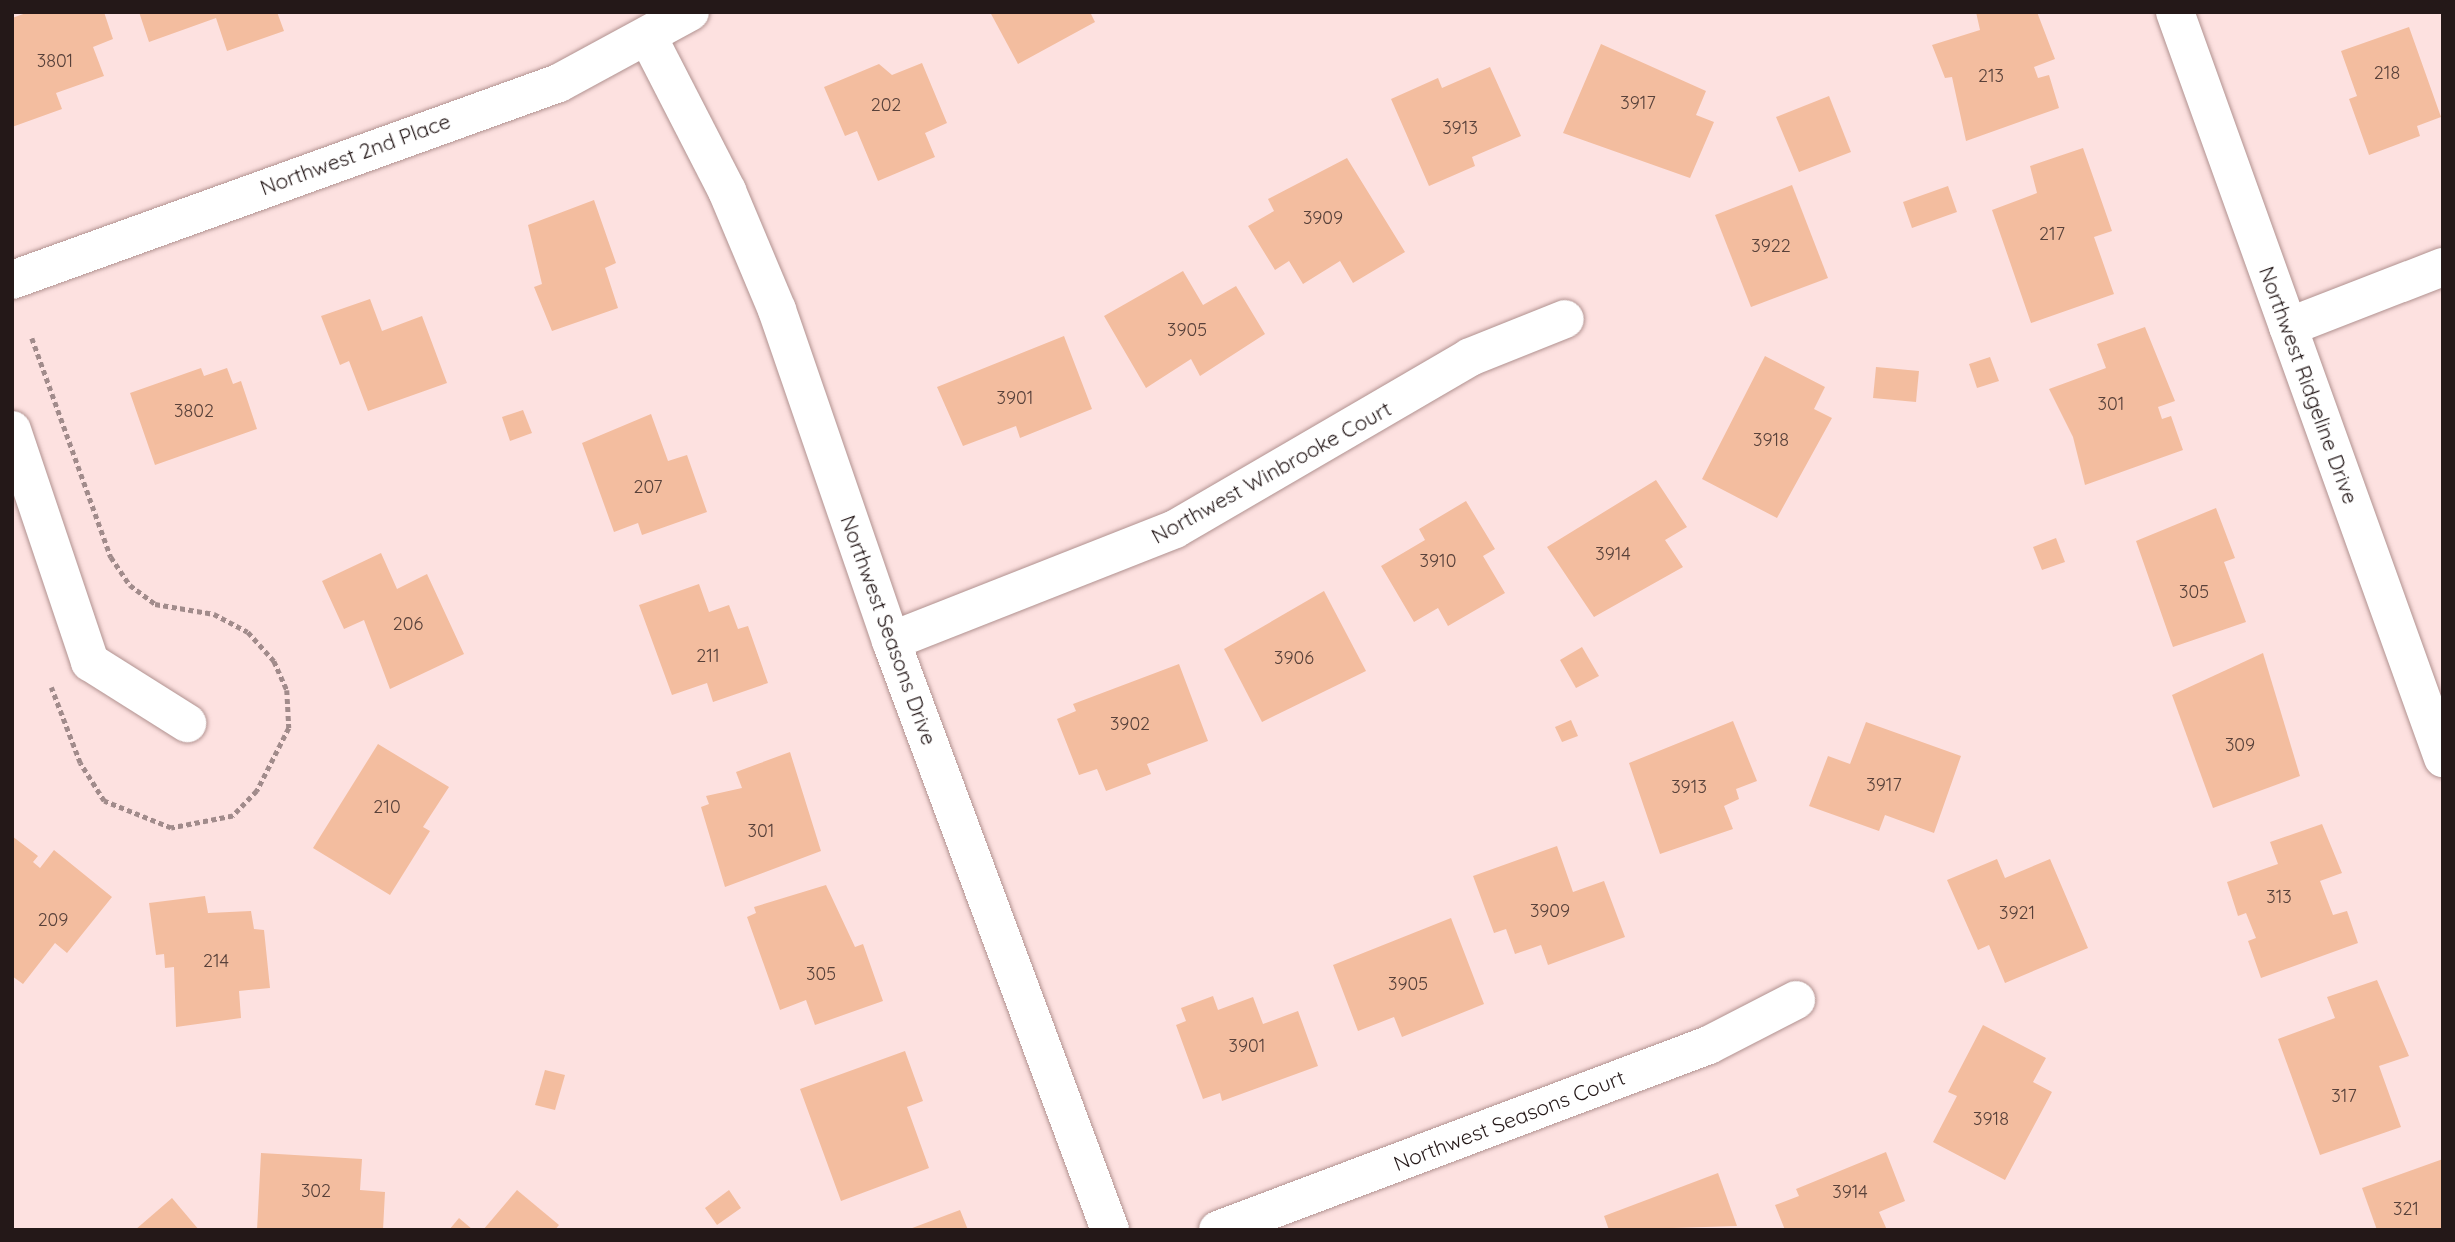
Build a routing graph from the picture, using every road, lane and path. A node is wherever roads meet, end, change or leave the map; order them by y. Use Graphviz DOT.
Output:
graph roads {
  1 [pos="690,12"];
  2 [pos="2175,12"];
  3 [pos="649,39"];
  4 [pos="2443,267"];
  5 [pos="12,280"];
  6 [pos="1565,319"];
  7 [pos="2288,327"];
  8 [pos="12,430"];
  9 [pos="891,641"];
  10 [pos="187,723"];
  11 [pos="2443,758"];
  12 [pos="1796,1000"];
  13 [pos="1110,1230"];
  14 [pos="1218,1230"];
  1 -- 3 [label="street, Northwest 2nd Place"];
  2 -- 7 [label="street, Northwest Ridgeline Drive"];
  3 -- 5 [label="street, Northwest 2nd Place"];
  3 -- 9 [label="street, Northwest Seasons Drive"];
  4 -- 7 [label="street"];
  6 -- 9 [label="street, Northwest Winbrooke Court"];
  7 -- 11 [label="street, Northwest Ridgeline Drive"];
  8 -- 10 [label="street"];
  9 -- 13 [label="street, Northwest Seasons Drive"];
  12 -- 14 [label="street, Northwest Seasons Court"];
}
